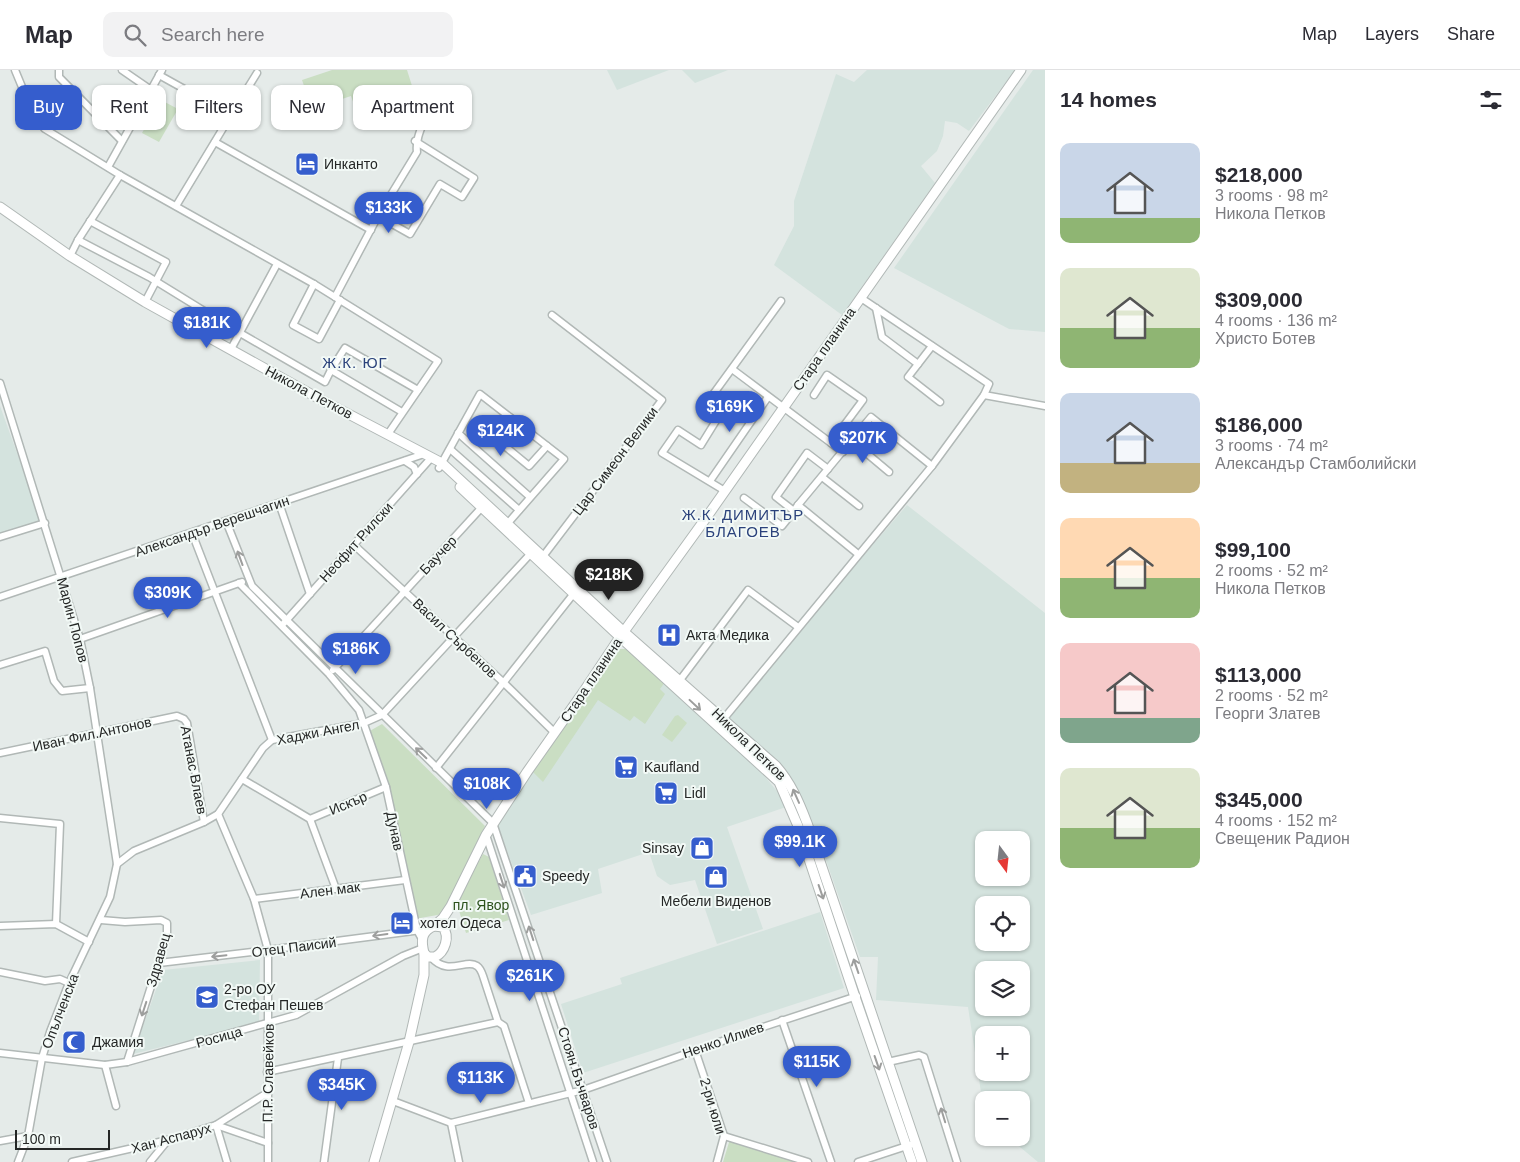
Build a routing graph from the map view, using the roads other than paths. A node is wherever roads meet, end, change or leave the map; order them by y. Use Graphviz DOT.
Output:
graph roads {
  1 [pos="15,70"];
  2 [pos="59,70"];
  3 [pos="122,70"];
  4 [pos="1021,70"];
  5 [pos="161,72"];
  6 [pos="257,73"];
  7 [pos="144,85"];
  8 [pos="154,85"];
  9 [pos="182,85"];
  10 [pos="250,85"];
  11 [pos="128,130"];
  12 [pos="223,130"];
  13 [pos="420,130"];
  14 [pos="122,141"];
  15 [pos="415,141"];
  16 [pos="216,142"];
  17 [pos="108,166"];
  18 [pos="120,175"];
  19 [pos="0,206"];
  20 [pos="176,206"];
  21 [pos="378,216"];
  22 [pos="90,221"];
  23 [pos="371,230"];
  24 [pos="78,240"];
  25 [pos="70,256"];
  26 [pos="277,264"];
  27 [pos="156,282"];
  28 [pos="314,284"];
  29 [pos="338,298"];
  30 [pos="860,298"];
  31 [pos="781,301"];
  32 [pos="146,302"];
  33 [pos="876,308"];
  34 [pos="552,315"];
  35 [pos="240,333"];
  36 [pos="932,346"];
  37 [pos="231,349"];
  38 [pos="918,364"];
  39 [pos="732,369"];
  40 [pos="332,370"];
  41 [pos="0,383"];
  42 [pos="418,390"];
  43 [pos="814,394"];
  44 [pos="984,395"];
  45 [pos="768,397"];
  46 [pos="940,402"];
  47 [pos="1045,406"];
  48 [pos="783,408"];
  49 [pos="402,412"];
  50 [pos="511,418"];
  51 [pos="458,433"];
  52 [pos="388,434"];
  53 [pos="852,440"];
  54 [pos="831,443"];
  55 [pos="547,446"];
  56 [pos="450,449"];
  57 [pos="842,452"];
  58 [pos="428,456"];
  59 [pos="405,461"];
  60 [pos="440,465"];
  61 [pos="932,466"];
  62 [pos="828,469"];
  63 [pos="889,472"];
  64 [pos="417,474"];
  65 [pos="822,477"];
  66 [pos="710,482"];
  67 [pos="725,491"];
  68 [pos="530,497"];
  69 [pos="744,498"];
  70 [pos="279,503"];
  71 [pos="484,505"];
  72 [pos="798,505"];
  73 [pos="859,506"];
  74 [pos="519,510"];
  75 [pos="794,512"];
  76 [pos="226,521"];
  77 [pos="45,523"];
  78 [pos="508,523"];
  79 [pos="192,532"];
  80 [pos="0,537"];
  81 [pos="354,545"];
  82 [pos="533,551"];
  83 [pos="858,554"];
  84 [pos="541,559"];
  85 [pos="62,577"];
  86 [pos="248,580"];
  87 [pos="240,583"];
  88 [pos="576,591"];
  89 [pos="214,592"];
  90 [pos="404,592"];
  91 [pos="310,594"];
  92 [pos="0,598"];
  93 [pos="284,624"];
  94 [pos="798,628"];
  95 [pos="622,634"];
  96 [pos="454,638"];
  97 [pos="80,639"];
  98 [pos="0,665"];
  99 [pos="334,668"];
  100 [pos="329,674"];
  101 [pos="504,683"];
  102 [pos="678,684"];
  103 [pos="90,688"];
  104 [pos="384,713"];
  105 [pos="184,719"];
  106 [pos="720,722"];
  107 [pos="364,723"];
  108 [pos="98,734"];
  109 [pos="555,734"];
  110 [pos="272,740"];
  111 [pos="0,753"];
  112 [pos="436,768"];
  113 [pos="242,779"];
  114 [pos="386,787"];
  115 [pos="218,814"];
  116 [pos="0,818"];
  117 [pos="310,819"];
  118 [pos="204,822"];
  119 [pos="493,823"];
  120 [pos="486,835"];
  121 [pos="117,864"];
  122 [pos="405,880"];
  123 [pos="336,889"];
  124 [pos="254,899"];
  125 [pos="451,906"];
  126 [pos="100,920"];
  127 [pos="56,924"];
  128 [pos="0,926"];
  129 [pos="431,927"];
  130 [pos="417,930"];
  131 [pos="445,931"];
  132 [pos="89,942"];
  133 [pos="268,950"];
  134 [pos="442,951"];
  135 [pos="428,952"];
  136 [pos="159,963"];
  137 [pos="444,966"];
  138 [pos="0,972"];
  139 [pos="70,984"];
  140 [pos="865,994"];
  141 [pos="855,997"];
  142 [pos="782,1020"];
  143 [pos="498,1022"];
  144 [pos="269,1024"];
  145 [pos="409,1042"];
  146 [pos="695,1050"];
  147 [pos="0,1053"];
  148 [pos="42,1058"];
  149 [pos="338,1058"];
  150 [pos="127,1062"];
  151 [pos="888,1062"];
  152 [pos="105,1065"];
  153 [pos="268,1072"];
  154 [pos="582,1090"];
  155 [pos="267,1093"];
  156 [pos="570,1093"];
  157 [pos="393,1101"];
  158 [pos="529,1103"];
  159 [pos="116,1106"];
  160 [pos="451,1123"];
  161 [pos="216,1125"];
  162 [pos="28,1136"];
  163 [pos="724,1136"];
  164 [pos="0,1140"];
  165 [pos="168,1140"];
  166 [pos="268,1143"];
  167 [pos="916,1143"];
  168 [pos="906,1146"];
  169 [pos="18,1162"];
  170 [pos="72,1162"];
  171 [pos="150,1162"];
  172 [pos="227,1162"];
  173 [pos="268,1162"];
  174 [pos="324,1162"];
  175 [pos="374,1162"];
  176 [pos="459,1162"];
  177 [pos="593,1162"];
  178 [pos="606,1162"];
  179 [pos="717,1162"];
  180 [pos="808,1162"];
  181 [pos="832,1162"];
  182 [pos="858,1162"];
  183 [pos="912,1162"];
  184 [pos="922,1162"];
  185 [pos="957,1162"];
  1 -- 17 [label="street"];
  2 -- 14 [label="street"];
  3 -- 7 [label="street"];
  4 -- 30 [label="main road, Стара планина"];
  5 -- 8 [label="street"];
  5 -- 9 [label="street"];
  6 -- 10 [label="street"];
  11 -- 14 [label="street"];
  12 -- 16 [label="street"];
  13 -- 15 [label="street"];
  14 -- 17 [label="street"];
  15 -- 21 [label="street"];
  15 -- 21 [label="street"];
  16 -- 20 [label="street"];
  16 -- 23 [label="street"];
  17 -- 18 [label="street"];
  18 -- 20 [label="street"];
  18 -- 22 [label="street"];
  19 -- 25 [label="main road, Никола Петков"];
  20 -- 26 [label="street"];
  21 -- 23 [label="street"];
  22 -- 24 [label="street"];
  22 -- 27 [label="street"];
  23 -- 29 [label="street"];
  24 -- 25 [label="street"];
  24 -- 27 [label="street"];
  25 -- 32 [label="main road, Никола Петков"];
  26 -- 28 [label="street"];
  26 -- 35 [label="street"];
  27 -- 32 [label="street"];
  27 -- 35 [label="street"];
  28 -- 29 [label="street"];
  28 -- 29 [label="street"];
  29 -- 42 [label="street"];
  30 -- 33 [label="street"];
  30 -- 48 [label="main road, Стара планина"];
  31 -- 39 [label="street"];
  32 -- 37 [label="main road, Никола Петков"];
  33 -- 36 [label="street"];
  33 -- 38 [label="street"];
  34 -- 84 [label="street, Цар Симеон Велики"];
  35 -- 37 [label="street"];
  35 -- 40 [label="street"];
  36 -- 38 [label="street"];
  36 -- 44 [label="street"];
  37 -- 52 [label="main road, Никола Петков"];
  38 -- 46 [label="street"];
  39 -- 45 [label="street"];
  39 -- 66 [label="street"];
  40 -- 42 [label="street"];
  40 -- 49 [label="street"];
  41 -- 77 [label="street, Марин Попов"];
  42 -- 49 [label="street"];
  43 -- 54 [label="street"];
  44 -- 47 [label="street"];
  44 -- 61 [label="street"];
  45 -- 48 [label="street"];
  45 -- 66 [label="street"];
  48 -- 54 [label="street"];
  48 -- 67 [label="main road, Стара планина"];
  49 -- 52 [label="street"];
  50 -- 51 [label="street"];
  50 -- 55 [label="street"];
  50 -- 55 [label="street"];
  51 -- 56 [label="street"];
  51 -- 68 [label="street"];
  52 -- 58 [label="main road, Никола Петков"];
  53 -- 57 [label="street"];
  53 -- 61 [label="street"];
  53 -- 63 [label="street"];
  54 -- 57 [label="street"];
  55 -- 68 [label="street"];
  56 -- 60 [label="street"];
  56 -- 74 [label="street"];
  57 -- 62 [label="street"];
  58 -- 59 [label="street, Александър Верешчагин"];
  58 -- 60 [label="main road, Никола Петков"];
  58 -- 64 [label="street, Неофит Рилски"];
  59 -- 64 [label="street"];
  59 -- 70 [label="street, Александър Верешчагин"];
  60 -- 71 [label="main road, Никола Петков"];
  61 -- 83 [label="street"];
  62 -- 65 [label="street"];
  62 -- 75 [label="street"];
  64 -- 81 [label="street, Неофит Рилски"];
  65 -- 72 [label="street"];
  65 -- 73 [label="street"];
  66 -- 67 [label="street"];
  67 -- 95 [label="main road, Стара планина"];
  68 -- 74 [label="street"];
  69 -- 75 [label="street"];
  70 -- 76 [label="street, Александър Верешчагин"];
  70 -- 91 [label="street"];
  71 -- 78 [label="main road, Никола Петков"];
  71 -- 82 [label="main road, Никола Петков"];
  71 -- 90 [label="street, Баучер"];
  72 -- 75 [label="street"];
  72 -- 83 [label="street"];
  74 -- 78 [label="street"];
  76 -- 79 [label="street, Александър Верешчагин"];
  86 -- 76 [label="street, one-way"];
  77 -- 80 [label="street"];
  77 -- 85 [label="street, Марин Попов"];
  78 -- 82 [label="main road, Никола Петков"];
  79 -- 85 [label="street, Александър Верешчагин"];
  79 -- 89 [label="street"];
  81 -- 90 [label="street, Васил Сърбенов"];
  81 -- 91 [label="street, Неофит Рилски"];
  82 -- 84 [label="main road, Никола Петков"];
  82 -- 96 [label="street"];
  83 -- 94 [label="street"];
  84 -- 88 [label="main road, Никола Петков"];
  85 -- 92 [label="street, Александър Верешчагин"];
  85 -- 97 [label="street, Марин Попов"];
  86 -- 87 [label="street"];
  86 -- 93 [label="street"];
  87 -- 89 [label="street"];
  87 -- 93 [label="street"];
  88 -- 95 [label="main road, Никола Петков"];
  88 -- 101 [label="street"];
  89 -- 97 [label="street"];
  89 -- 110 [label="street"];
  90 -- 96 [label="street, Васил Сърбенов"];
  90 -- 99 [label="street, Баучер"];
  91 -- 93 [label="street, Неофит Рилски"];
  93 -- 99 [label="street"];
  93 -- 100 [label="street, Дунав"];
  94 -- 102 [label="street"];
  94 -- 106 [label="street"];
  95 -- 102 [label="main road, Никола Петков"];
  95 -- 109 [label="main road, Стара планина"];
  96 -- 101 [label="street, Васил Сърбенов"];
  96 -- 104 [label="street"];
  97 -- 103 [label="street, Марин Попов"];
  98 -- 103 [label="street"];
  99 -- 100 [label="street, Баучер"];
  99 -- 104 [label="street"];
  100 -- 107 [label="street, Дунав"];
  101 -- 109 [label="street, Васил Сърбенов"];
  101 -- 112 [label="street"];
  102 -- 106 [label="main road, Никола Петков"];
  103 -- 108 [label="street, Марин Попов"];
  104 -- 107 [label="street, Хаджи Ангел"];
  112 -- 104 [label="street, one-way"];
  105 -- 108 [label="street, Иван Фил.Антонов"];
  105 -- 118 [label="street, Атанас Влаев"];
  140 -- 106 [label="main road, Никола Петков, one-way"];
  106 -- 141 [label="main road, Никола Петков, one-way"];
  107 -- 110 [label="street, Хаджи Ангел"];
  107 -- 114 [label="street, Дунав"];
  108 -- 111 [label="street, Иван Фил.Антонов"];
  108 -- 121 [label="street, Марин Попов"];
  109 -- 119 [label="main road, Стара планина"];
  110 -- 113 [label="street, Хаджи Ангел"];
  112 -- 119 [label="street"];
  113 -- 115 [label="street, Хаджи Ангел"];
  113 -- 117 [label="street"];
  114 -- 117 [label="street, Искър"];
  114 -- 122 [label="street, Дунав"];
  115 -- 118 [label="street, Хаджи Ангел"];
  115 -- 124 [label="street, П.Р. Славейков"];
  116 -- 127 [label="street"];
  117 -- 123 [label="street"];
  118 -- 121 [label="street, Хаджи Ангел"];
  119 -- 120 [label="main road, Стара планина"];
  154 -- 119 [label="street, Стоян Бъчваров, one-way"];
  120 -- 125 [label="main road, Стара планина"];
  120 -- 156 [label="street, Стоян Бъчваров, one-way"];
  121 -- 126 [label="street, Опълченска"];
  122 -- 123 [label="street, Ален мак"];
  122 -- 130 [label="street, Дунав"];
  123 -- 124 [label="street, Ален мак"];
  124 -- 133 [label="street, П.Р. Славейков"];
  125 -- 129 [label="main road, Стара планина"];
  125 -- 131 [label="main road, Стара планина"];
  126 -- 132 [label="street, Опълченска"];
  126 -- 136 [label="street, Здравец"];
  127 -- 128 [label="street"];
  127 -- 132 [label="street"];
  129 -- 130 [label="street, Отец Паисий"];
  129 -- 131 [label="main road"];
  129 -- 135 [label="main road, Стара планина"];
  130 -- 133 [label="street, Отец Паисий, one-way"];
  130 -- 135 [label="street, Дунав"];
  131 -- 134 [label="main road, Стара планина"];
  132 -- 139 [label="street, Опълченска"];
  133 -- 136 [label="street, Отец Паисий, one-way"];
  133 -- 144 [label="street, П.Р. Славейков"];
  134 -- 135 [label="main road"];
  134 -- 137 [label="street"];
  135 -- 137 [label="street"];
  135 -- 144 [label="street, Росица"];
  135 -- 145 [label="main road"];
  136 -- 150 [label="street, Здравец, one-way"];
  137 -- 143 [label="street"];
  138 -- 139 [label="street"];
  139 -- 148 [label="street, Опълченска"];
  140 -- 141 [label="street, Ненко Илиев"];
  140 -- 151 [label="main road, Никола Петков"];
  141 -- 142 [label="street, Ненко Илиев"];
  141 -- 168 [label="main road, Никола Петков, one-way"];
  142 -- 146 [label="street, Ненко Илиев"];
  142 -- 181 [label="street"];
  143 -- 145 [label="street"];
  143 -- 158 [label="street"];
  144 -- 150 [label="street, Росица"];
  144 -- 153 [label="street, П.Р. Славейков"];
  145 -- 149 [label="street"];
  145 -- 157 [label="main road"];
  146 -- 154 [label="street, Ненко Илиев"];
  146 -- 163 [label="street, 2-ри юли"];
  147 -- 148 [label="street, Росица"];
  148 -- 152 [label="street, Росица"];
  148 -- 162 [label="street, Опълченска"];
  149 -- 153 [label="street"];
  149 -- 174 [label="street"];
  150 -- 152 [label="street, Росица"];
  151 -- 167 [label="main road, Никола Петков"];
  185 -- 151 [label="street, one-way"];
  152 -- 159 [label="street"];
  153 -- 155 [label="street, П.Р. Славейков"];
  154 -- 156 [label="street, Ненко Илиев"];
  154 -- 178 [label="street, Стоян Бъчваров"];
  155 -- 161 [label="street"];
  155 -- 166 [label="street, П.Р. Славейков"];
  156 -- 158 [label="street, Ненко Илиев"];
  156 -- 177 [label="street, Стоян Бъчваров"];
  157 -- 160 [label="street"];
  157 -- 175 [label="main road"];
  158 -- 160 [label="street, Ненко Илиев"];
  160 -- 176 [label="street"];
  161 -- 165 [label="street, Хан Аспарух"];
  161 -- 166 [label="street, Хан Аспарух"];
  161 -- 172 [label="street"];
  162 -- 164 [label="street"];
  162 -- 169 [label="street, Опълченска"];
  163 -- 179 [label="street, 2-ри юли"];
  163 -- 180 [label="street"];
  165 -- 170 [label="street, Хан Аспарух"];
  165 -- 171 [label="street"];
  166 -- 173 [label="street, П.Р. Славейков"];
  167 -- 168 [label="street"];
  167 -- 184 [label="main road, Никола Петков"];
  168 -- 182 [label="street"];
  168 -- 183 [label="main road, Никола Петков"];
}
